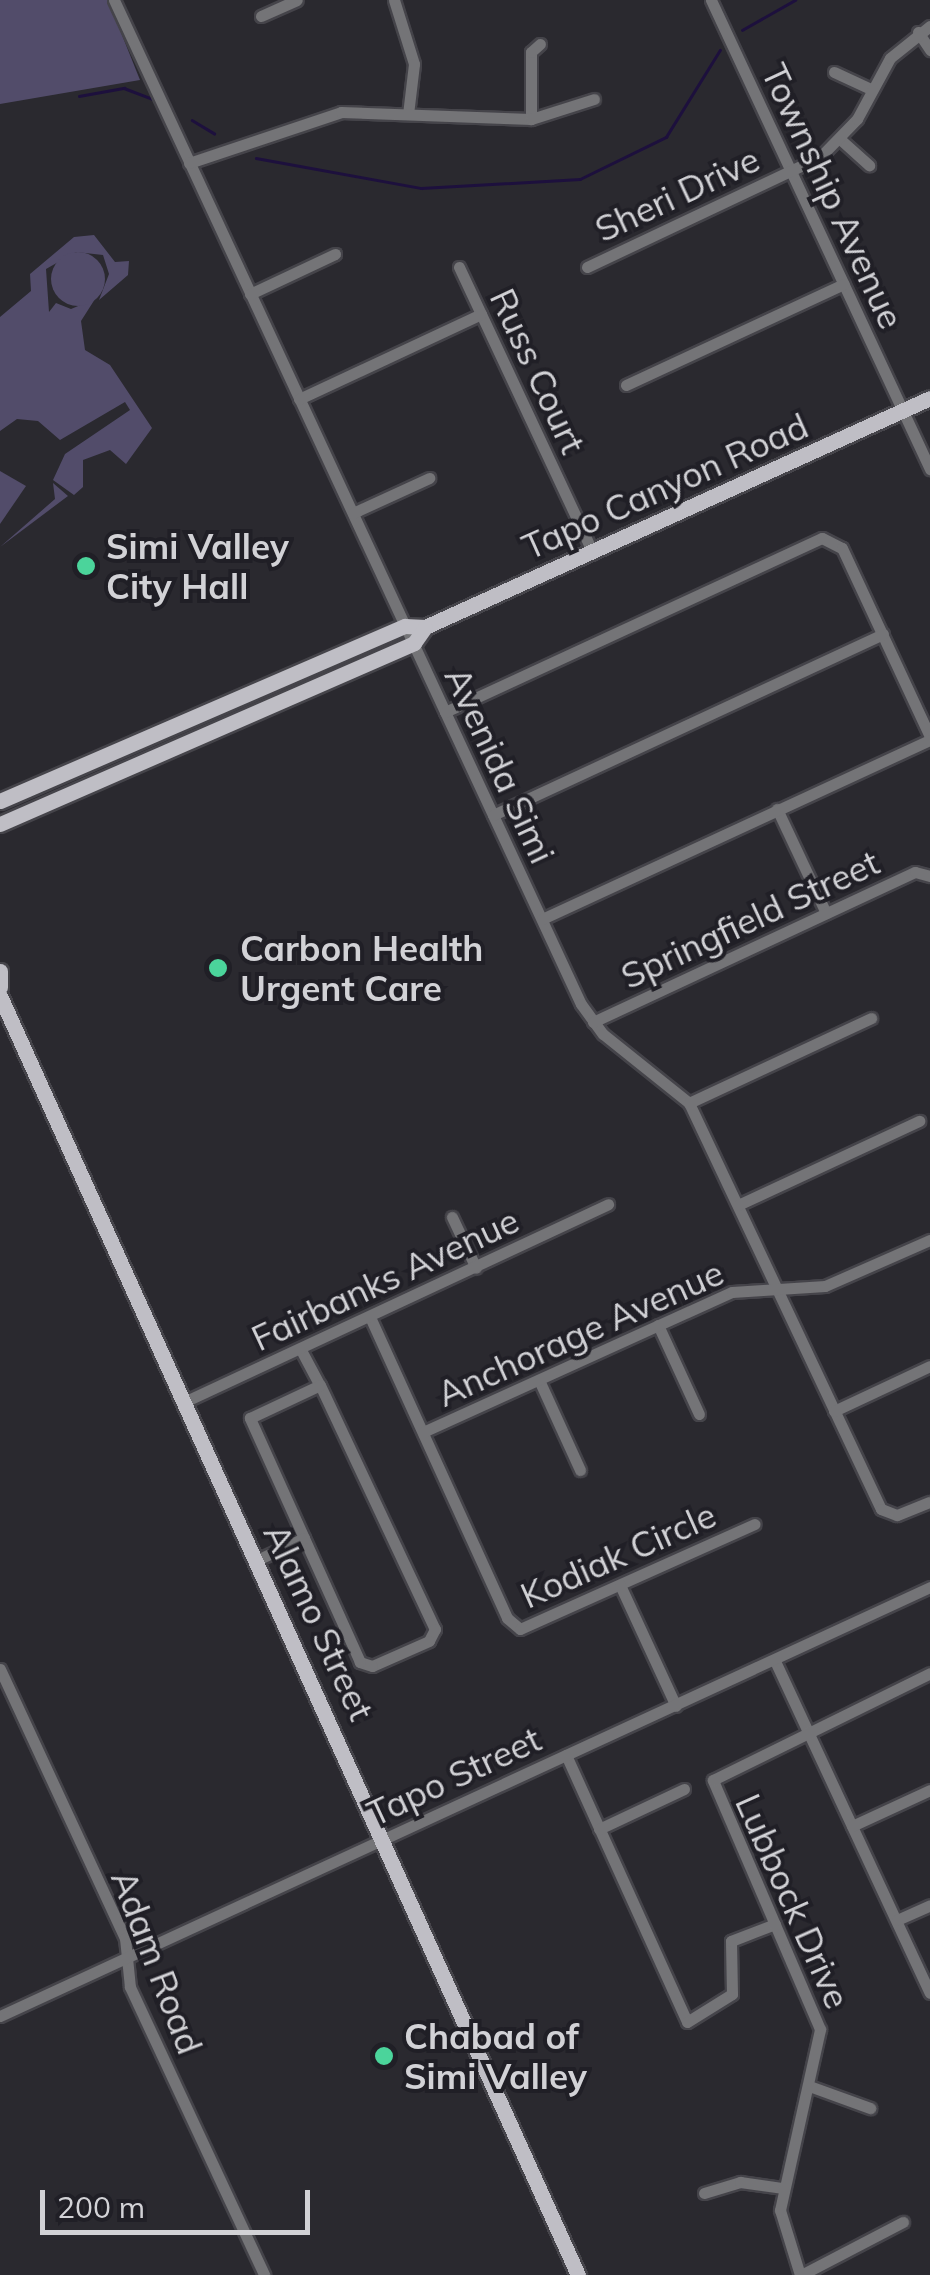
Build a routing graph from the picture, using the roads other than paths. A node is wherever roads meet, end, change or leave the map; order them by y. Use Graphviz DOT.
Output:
graph roads {
  1 [pos="114,0"];
  2 [pos="296,0"];
  3 [pos="394,0"];
  4 [pos="711,0"];
  5 [pos="261,16"];
  6 [pos="924,29"];
  7 [pos="540,44"];
  8 [pos="930,50"];
  9 [pos="834,72"];
  10 [pos="870,89"];
  11 [pos="594,99"];
  12 [pos="408,114"];
  13 [pos="531,119"];
  14 [pos="841,140"];
  15 [pos="190,163"];
  16 [pos="869,166"];
  17 [pos="791,172"];
  18 [pos="335,254"];
  19 [pos="588,266"];
  20 [pos="459,267"];
  21 [pos="844,284"];
  22 [pos="250,294"];
  23 [pos="481,314"];
  24 [pos="626,384"];
  25 [pos="299,398"];
  26 [pos="930,398"];
  27 [pos="903,411"];
  28 [pos="930,470"];
  29 [pos="429,478"];
  30 [pos="352,513"];
  31 [pos="592,552"];
  32 [pos="405,626"];
  33 [pos="425,627"];
  34 [pos="883,634"];
  35 [pos="414,643"];
  36 [pos="445,712"];
  37 [pos="930,738"];
  38 [pos="0,801"];
  39 [pos="777,809"];
  40 [pos="493,815"];
  41 [pos="0,824"];
  42 [pos="930,876"];
  43 [pos="826,913"];
  44 [pos="542,919"];
  45 [pos="0,971"];
  46 [pos="0,987"];
  47 [pos="0,996"];
  48 [pos="871,1018"];
  49 [pos="593,1022"];
  50 [pos="689,1102"];
  51 [pos="919,1120"];
  52 [pos="608,1204"];
  53 [pos="738,1205"];
  54 [pos="452,1217"];
  55 [pos="930,1240"];
  56 [pos="476,1268"];
  57 [pos="776,1286"];
  58 [pos="370,1317"];
  59 [pos="658,1325"];
  60 [pos="301,1350"];
  61 [pos="930,1366"];
  62 [pos="539,1380"];
  63 [pos="320,1385"];
  64 [pos="184,1402"];
  65 [pos="834,1411"];
  66 [pos="699,1414"];
  67 [pos="422,1432"];
  68 [pos="580,1470"];
  69 [pos="930,1502"];
  70 [pos="756,1524"];
  71 [pos="304,1538"];
  72 [pos="257,1560"];
  73 [pos="620,1585"];
  74 [pos="930,1587"];
  75 [pos="775,1661"];
  76 [pos="0,1669"];
  77 [pos="930,1672"];
  78 [pos="676,1706"];
  79 [pos="806,1730"];
  80 [pos="566,1755"];
  81 [pos="684,1789"];
  82 [pos="930,1790"];
  83 [pos="852,1826"];
  84 [pos="600,1828"];
  85 [pos="386,1837"];
  86 [pos="930,1905"];
  87 [pos="896,1920"];
  88 [pos="775,1924"];
  89 [pos="128,1957"];
  90 [pos="930,1993"];
  91 [pos="0,2016"];
  92 [pos="812,2087"];
  93 [pos="870,2108"];
  94 [pos="782,2188"];
  95 [pos="704,2193"];
  96 [pos="902,2222"];
  97 [pos="264,2275"];
  98 [pos="578,2275"];
  99 [pos="801,2275"];
  1 -- 15 [label="street, Avenida Simi"];
  2 -- 5 [label="street"];
  3 -- 12 [label="street"];
  4 -- 17 [label="street, Township Avenue"];
  6 -- 8 [label="street"];
  6 -- 10 [label="street, Sheri Drive"];
  7 -- 13 [label="street"];
  9 -- 10 [label="street"];
  10 -- 14 [label="street, Sheri Drive"];
  11 -- 13 [label="street"];
  12 -- 13 [label="street"];
  12 -- 15 [label="street"];
  14 -- 16 [label="street"];
  14 -- 17 [label="street, Sheri Drive"];
  15 -- 22 [label="street, Avenida Simi"];
  17 -- 19 [label="street, Sheri Drive"];
  17 -- 21 [label="street, Township Avenue"];
  18 -- 22 [label="street"];
  20 -- 23 [label="street, Russ Court"];
  21 -- 24 [label="street"];
  21 -- 27 [label="street, Township Avenue"];
  22 -- 25 [label="street, Avenida Simi"];
  23 -- 25 [label="street"];
  23 -- 31 [label="street, Russ Court"];
  25 -- 30 [label="street, Avenida Simi"];
  26 -- 27 [label="main road, Tapo Canyon Road"];
  27 -- 28 [label="street, Township Avenue"];
  27 -- 31 [label="main road, Tapo Canyon Road"];
  29 -- 30 [label="street"];
  30 -- 32 [label="street, Avenida Simi"];
  31 -- 33 [label="main road, Tapo Canyon Road"];
  32 -- 33 [label="main road, Tapo Canyon Road"];
  32 -- 35 [label="street, Avenida Simi"];
  32 -- 38 [label="main road, Tapo Canyon Road"];
  33 -- 35 [label="main road"];
  34 -- 36 [label="street"];
  34 -- 37 [label="street"];
  34 -- 40 [label="street"];
  35 -- 36 [label="street, Avenida Simi"];
  35 -- 41 [label="main road"];
  36 -- 40 [label="street, Avenida Simi"];
  37 -- 39 [label="street"];
  39 -- 43 [label="street"];
  39 -- 44 [label="street"];
  40 -- 44 [label="street, Avenida Simi"];
  42 -- 43 [label="street, Springfield Street"];
  43 -- 49 [label="street, Springfield Street"];
  44 -- 49 [label="street, Avenida Simi"];
  45 -- 46 [label="main road"];
  47 -- 64 [label="main road, Alamo Street"];
  48 -- 50 [label="street"];
  49 -- 50 [label="street, Avenida Simi"];
  50 -- 53 [label="street, Avenida Simi"];
  51 -- 53 [label="street"];
  52 -- 56 [label="street, Fairbanks Avenue"];
  53 -- 57 [label="street, Avenida Simi"];
  54 -- 56 [label="street"];
  55 -- 57 [label="street, Anchorage Avenue"];
  56 -- 58 [label="street, Fairbanks Avenue"];
  57 -- 59 [label="street, Anchorage Avenue"];
  57 -- 65 [label="street, Avenida Simi"];
  58 -- 60 [label="street, Fairbanks Avenue"];
  58 -- 67 [label="street"];
  59 -- 62 [label="street, Anchorage Avenue"];
  59 -- 66 [label="street"];
  60 -- 63 [label="street"];
  60 -- 64 [label="street, Fairbanks Avenue"];
  61 -- 65 [label="street"];
  62 -- 67 [label="street, Anchorage Avenue"];
  62 -- 68 [label="street"];
  63 -- 71 [label="street"];
  63 -- 71 [label="street"];
  64 -- 72 [label="main road, Alamo Street"];
  65 -- 69 [label="street, Avenida Simi"];
  67 -- 73 [label="street, Kodiak Circle"];
  70 -- 73 [label="street, Kodiak Circle"];
  71 -- 72 [label="street"];
  72 -- 85 [label="main road, Alamo Street"];
  73 -- 78 [label="street"];
  74 -- 75 [label="street, Tapo Street"];
  75 -- 78 [label="street, Tapo Street"];
  75 -- 79 [label="street"];
  76 -- 89 [label="street, Adam Road"];
  77 -- 79 [label="street"];
  78 -- 80 [label="street, Tapo Street"];
  79 -- 83 [label="street"];
  79 -- 88 [label="street, Lubbock Drive"];
  80 -- 84 [label="street"];
  80 -- 85 [label="street, Tapo Street"];
  81 -- 84 [label="street"];
  82 -- 83 [label="street"];
  83 -- 87 [label="street"];
  84 -- 88 [label="street"];
  85 -- 89 [label="street, Tapo Street"];
  85 -- 98 [label="main road, Alamo Street"];
  86 -- 87 [label="street"];
  87 -- 90 [label="street"];
  88 -- 92 [label="street, Lubbock Drive"];
  89 -- 91 [label="street, Tapo Street"];
  89 -- 97 [label="street, Adam Road"];
  92 -- 93 [label="street"];
  92 -- 94 [label="street, Lubbock Drive"];
  94 -- 95 [label="street"];
  94 -- 99 [label="street, Lubbock Drive"];
  96 -- 99 [label="street"];
}
